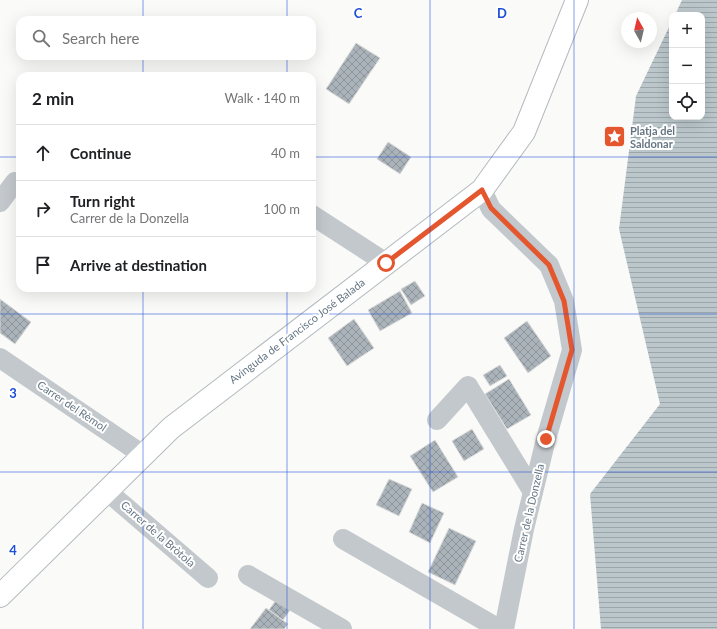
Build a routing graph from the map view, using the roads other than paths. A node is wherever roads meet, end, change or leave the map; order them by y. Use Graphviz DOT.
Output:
graph roads {
  1 [pos="577,0"];
  2 [pos="15,182"];
  3 [pos="482,190"];
  4 [pos="0,202"];
  5 [pos="316,218"];
  6 [pos="386,263"];
  7 [pos="0,358"];
  8 [pos="436,420"];
  9 [pos="144,454"];
  10 [pos="107,491"];
  11 [pos="533,492"];
  12 [pos="343,539"];
  13 [pos="248,575"];
  14 [pos="208,578"];
  15 [pos="0,596"];
  16 [pos="342,629"];
  17 [pos="499,629"];
  18 [pos="504,629"];
  1 -- 3 [label="street, Avinguda de Francisco José Balada"];
  2 -- 4 [label="street"];
  3 -- 6 [label="street, Avinguda de Francisco José Balada"];
  3 -- 11 [label="street, Carrer de la Donzella"];
  5 -- 6 [label="street"];
  6 -- 9 [label="street, Avinguda de Francisco José Balada"];
  7 -- 9 [label="street, Carrer del Rèmol"];
  8 -- 11 [label="street"];
  9 -- 10 [label="street, Avinguda de Francisco José Balada"];
  10 -- 14 [label="street, Carrer de la Bròtola"];
  10 -- 15 [label="street, Avinguda de Francisco José Balada"];
  11 -- 18 [label="street, Carrer de la Donzella"];
  12 -- 17 [label="street"];
  13 -- 16 [label="street"];
}
